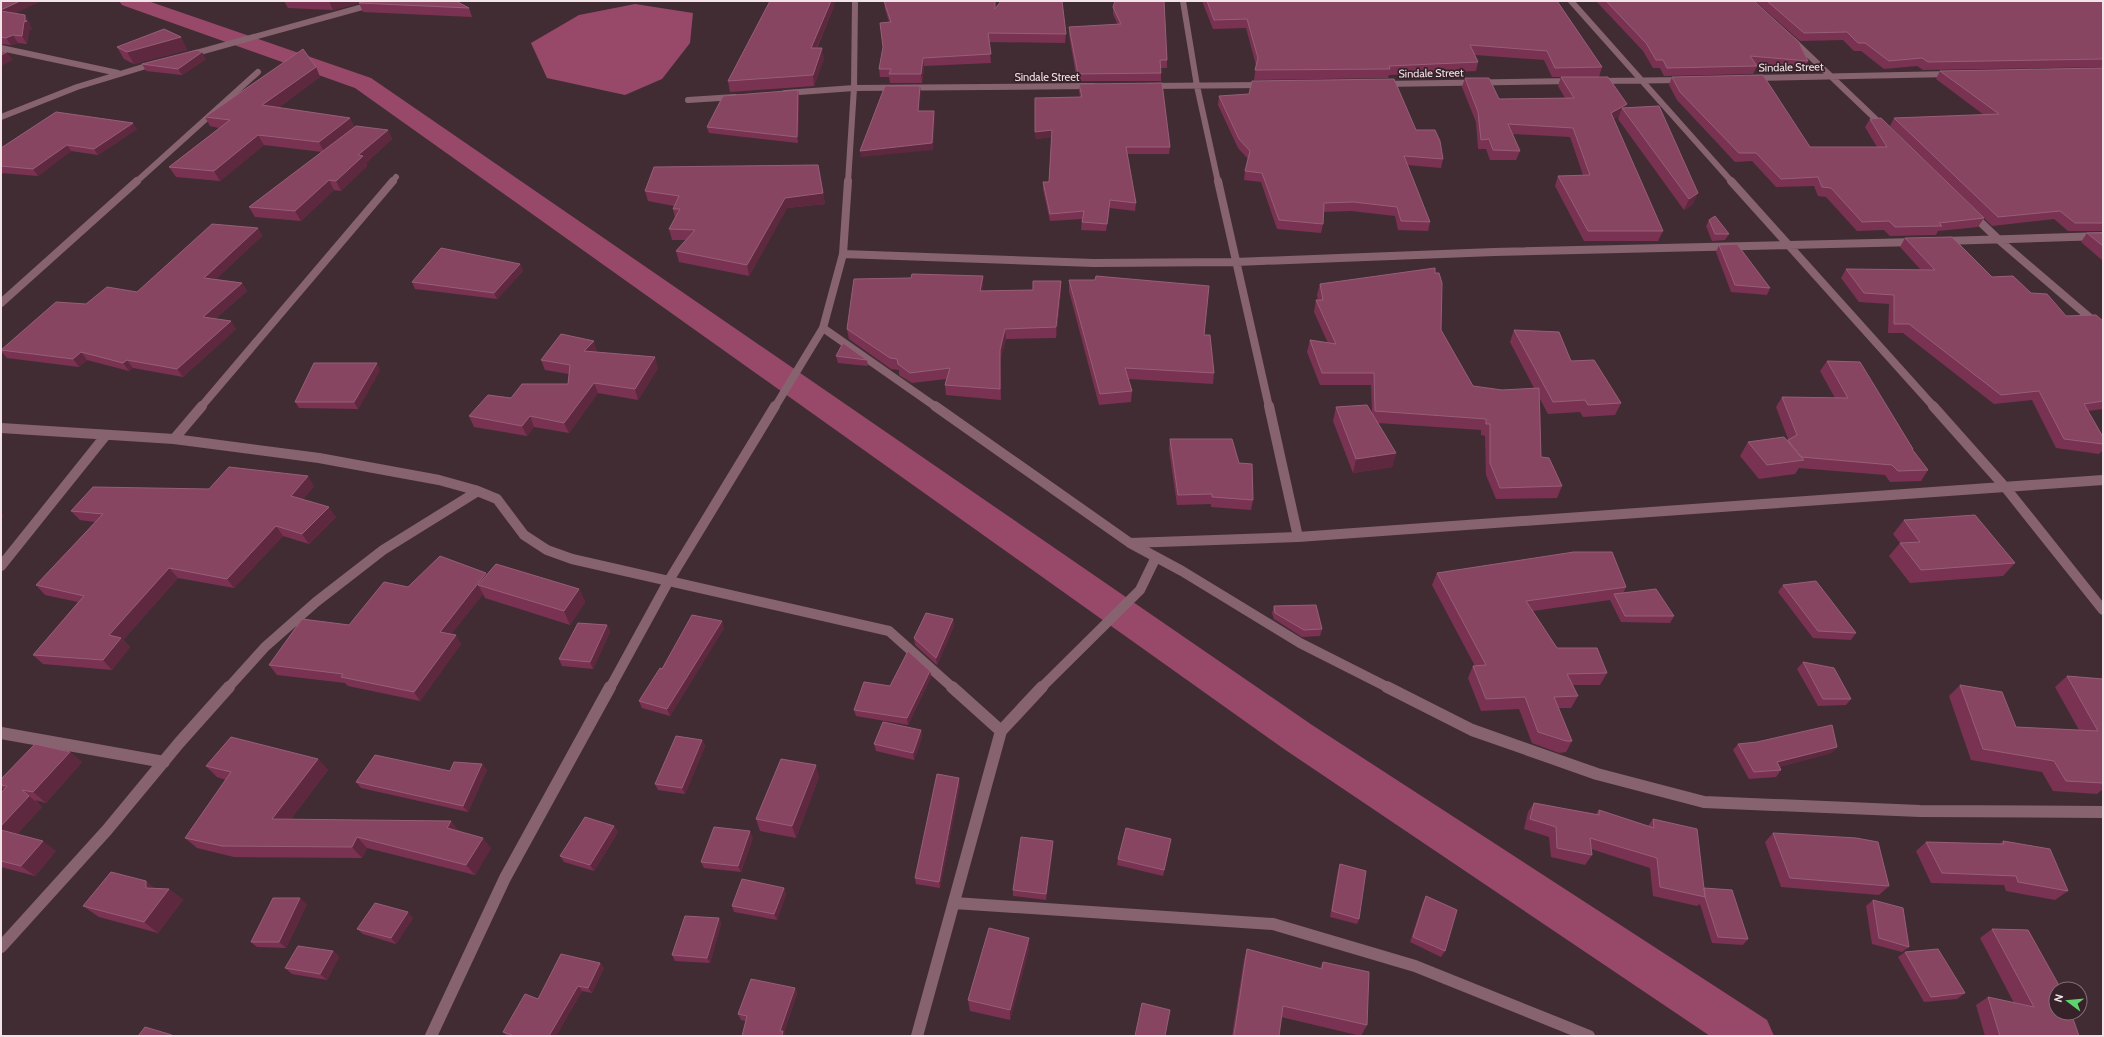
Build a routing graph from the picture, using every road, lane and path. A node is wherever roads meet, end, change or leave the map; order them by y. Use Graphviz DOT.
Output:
graph roads {
  1 [pos="384,1"];
  2 [pos="855,1"];
  3 [pos="1183,1"];
  4 [pos="1571,1"];
  5 [pos="1788,36"];
  6 [pos="1,48"];
  7 [pos="184,56"];
  8 [pos="162,62"];
  9 [pos="258,72"];
  10 [pos="119,73"];
  11 [pos="1960,74"];
  12 [pos="1833,77"];
  13 [pos="1745,78"];
  14 [pos="1642,80"];
  15 [pos="1690,80"];
  16 [pos="1578,81"];
  17 [pos="1594,81"];
  18 [pos="1372,84"];
  19 [pos="1268,85"];
  20 [pos="1101,86"];
  21 [pos="1141,86"];
  22 [pos="1197,86"];
  23 [pos="854,88"];
  24 [pos="779,94"];
  25 [pos="741,96"];
  26 [pos="688,100"];
  27 [pos="1,117"];
  28 [pos="1894,136"];
  29 [pos="396,177"];
  30 [pos="1966,207"];
  31 [pos="2103,236"];
  32 [pos="1999,240"];
  33 [pos="1788,244"];
  34 [pos="843,254"];
  35 [pos="1236,262"];
  36 [pos="1,303"];
  37 [pos="823,328"];
  38 [pos="2103,329"];
  39 [pos="1,428"];
  40 [pos="106,434"];
  41 [pos="174,439"];
  42 [pos="2103,480"];
  43 [pos="2005,488"];
  44 [pos="478,491"];
  45 [pos="1298,537"];
  46 [pos="1130,543"];
  47 [pos="1156,557"];
  48 [pos="1,566"];
  49 [pos="668,582"];
  50 [pos="2103,610"];
  51 [pos="1001,731"];
  52 [pos="1,733"];
  53 [pos="164,762"];
  54 [pos="2103,812"];
  55 [pos="954,902"];
  56 [pos="1,947"];
  57 [pos="431,1036"];
  58 [pos="917,1036"];
  59 [pos="1589,1036"];
  1 -- 7 [label="street"];
  2 -- 23 [label="street"];
  3 -- 22 [label="street"];
  4 -- 14 [label="street"];
  5 -- 12 [label="street"];
  6 -- 10 [label="street"];
  8 -- 10 [label="street"];
  9 -- 36 [label="street"];
  10 -- 27 [label="street"];
  11 -- 12 [label="street, Sindale Street"];
  12 -- 13 [label="street, Sindale Street"];
  12 -- 28 [label="street"];
  14 -- 15 [label="street"];
  14 -- 17 [label="street"];
  14 -- 33 [label="street"];
  16 -- 18 [label="street, Sindale Street"];
  19 -- 22 [label="street"];
  20 -- 23 [label="street, Sindale Street"];
  21 -- 22 [label="street"];
  22 -- 35 [label="street"];
  23 -- 24 [label="street, Sindale Street"];
  23 -- 34 [label="street"];
  25 -- 26 [label="street"];
  29 -- 41 [label="street"];
  30 -- 32 [label="street"];
  31 -- 32 [label="street"];
  32 -- 33 [label="street"];
  32 -- 38 [label="street"];
  33 -- 35 [label="street"];
  33 -- 43 [label="street"];
  34 -- 35 [label="street"];
  34 -- 37 [label="street"];
  35 -- 45 [label="street"];
  37 -- 46 [label="street"];
  37 -- 49 [label="street"];
  39 -- 40 [label="street"];
  40 -- 41 [label="street"];
  40 -- 48 [label="street"];
  41 -- 44 [label="street"];
  42 -- 43 [label="street"];
  43 -- 45 [label="street"];
  43 -- 50 [label="street"];
  44 -- 49 [label="street"];
  44 -- 53 [label="street"];
  45 -- 46 [label="street"];
  46 -- 47 [label="street"];
  47 -- 51 [label="street"];
  47 -- 54 [label="street"];
  49 -- 51 [label="street"];
  49 -- 57 [label="street"];
  51 -- 55 [label="street"];
  52 -- 53 [label="street"];
  53 -- 56 [label="street"];
  55 -- 58 [label="street"];
  55 -- 59 [label="street"];
}
